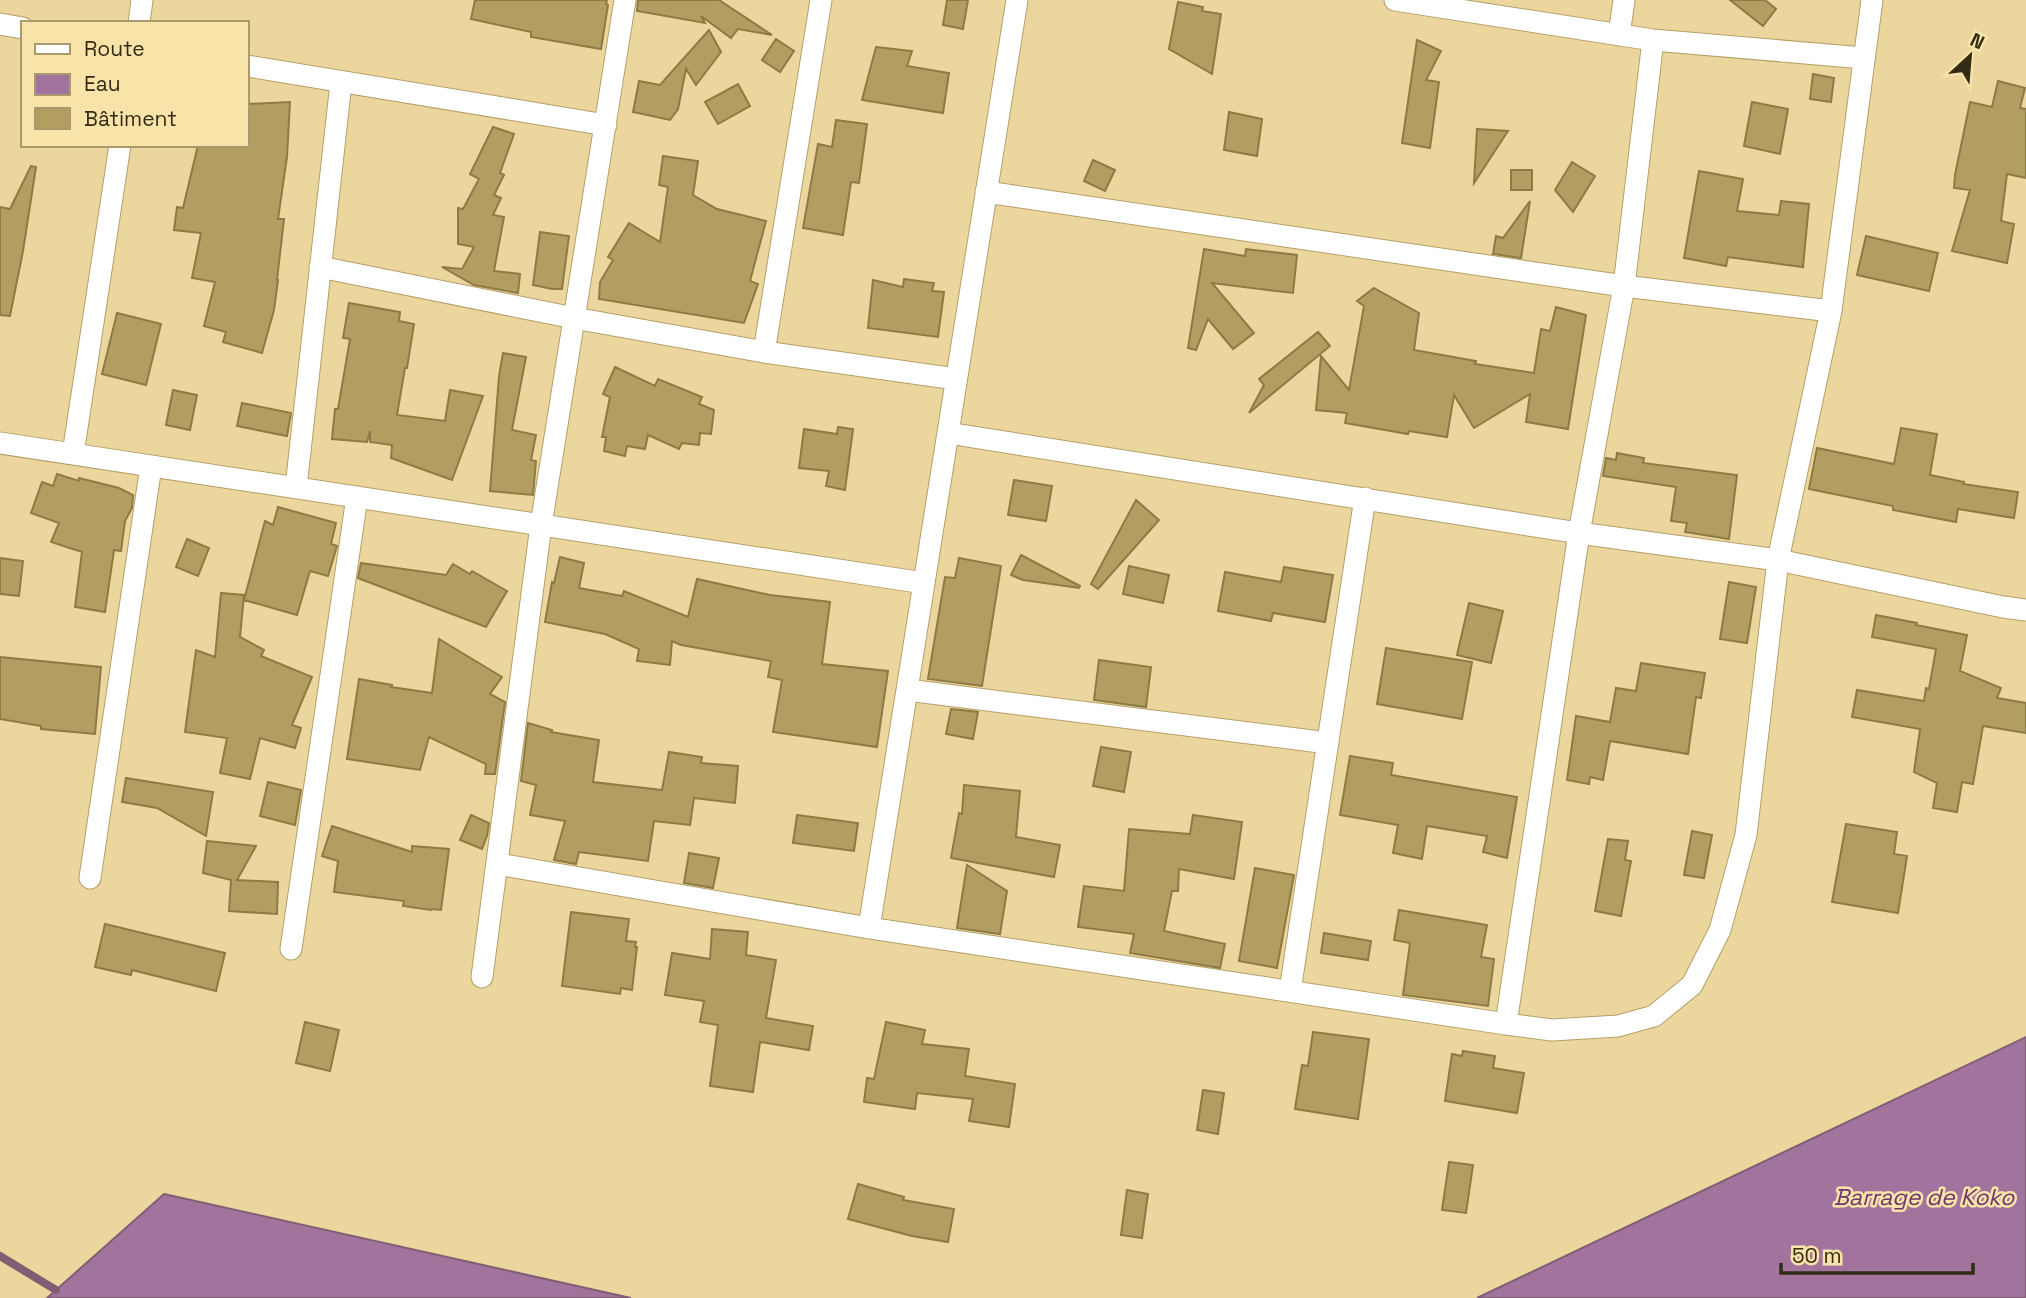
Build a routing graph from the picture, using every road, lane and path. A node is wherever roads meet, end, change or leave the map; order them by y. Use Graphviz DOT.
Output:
graph roads {
  1 [pos="142,0"];
  2 [pos="625,0"];
  3 [pos="821,0"];
  4 [pos="1017,0"];
  5 [pos="1395,0"];
  6 [pos="1624,0"];
  7 [pos="1872,0"];
  8 [pos="139,21"];
  9 [pos="0,24"];
  10 [pos="21,27"];
  11 [pos="1619,35"];
  12 [pos="1653,40"];
  13 [pos="1864,58"];
  14 [pos="248,66"];
  15 [pos="341,83"];
  16 [pos="606,125"];
  17 [pos="120,147"];
  18 [pos="986,192"];
  19 [pos="320,267"];
  20 [pos="1624,286"];
  21 [pos="1831,311"];
  22 [pos="574,318"];
  23 [pos="764,352"];
  24 [pos="956,379"];
  25 [pos="948,433"];
  26 [pos="0,443"];
  27 [pos="73,454"];
  28 [pos="151,466"];
  29 [pos="296,487"];
  30 [pos="357,497"];
  31 [pos="1365,498"];
  32 [pos="541,525"];
  33 [pos="1579,533"];
  34 [pos="1778,560"];
  35 [pos="924,583"];
  36 [pos="2026,610"];
  37 [pos="907,690"];
  38 [pos="1328,743"];
  39 [pos="498,864"];
  40 [pos="90,878"];
  41 [pos="869,928"];
  42 [pos="291,949"];
  43 [pos="482,978"];
  44 [pos="1290,991"];
  45 [pos="1506,1024"];
  1 -- 8 [label="street"];
  2 -- 16 [label="street"];
  3 -- 23 [label="street"];
  4 -- 18 [label="street"];
  5 -- 11 [label="street"];
  6 -- 11 [label="street"];
  7 -- 13 [label="street"];
  9 -- 10 [label="street"];
  11 -- 12 [label="street"];
  12 -- 13 [label="street"];
  12 -- 20 [label="street"];
  13 -- 21 [label="street"];
  14 -- 15 [label="street"];
  15 -- 16 [label="street"];
  15 -- 19 [label="street"];
  16 -- 22 [label="street"];
  17 -- 27 [label="street"];
  18 -- 20 [label="street"];
  18 -- 24 [label="street"];
  19 -- 22 [label="street"];
  19 -- 29 [label="street"];
  20 -- 21 [label="street"];
  20 -- 33 [label="street"];
  21 -- 34 [label="street"];
  22 -- 23 [label="street"];
  22 -- 32 [label="street"];
  23 -- 24 [label="street"];
  24 -- 25 [label="street"];
  25 -- 31 [label="street"];
  25 -- 35 [label="street"];
  26 -- 27 [label="street"];
  27 -- 28 [label="street"];
  28 -- 29 [label="street"];
  28 -- 40 [label="street"];
  29 -- 30 [label="street"];
  30 -- 32 [label="street"];
  30 -- 42 [label="street"];
  31 -- 33 [label="street"];
  31 -- 38 [label="street"];
  32 -- 35 [label="street"];
  32 -- 39 [label="street"];
  33 -- 34 [label="street"];
  33 -- 45 [label="street"];
  34 -- 36 [label="street"];
  34 -- 45 [label="street"];
  35 -- 37 [label="street"];
  37 -- 38 [label="street"];
  37 -- 41 [label="street"];
  38 -- 44 [label="street"];
  39 -- 41 [label="street"];
  39 -- 43 [label="street"];
  41 -- 44 [label="street"];
  44 -- 45 [label="street"];
}
